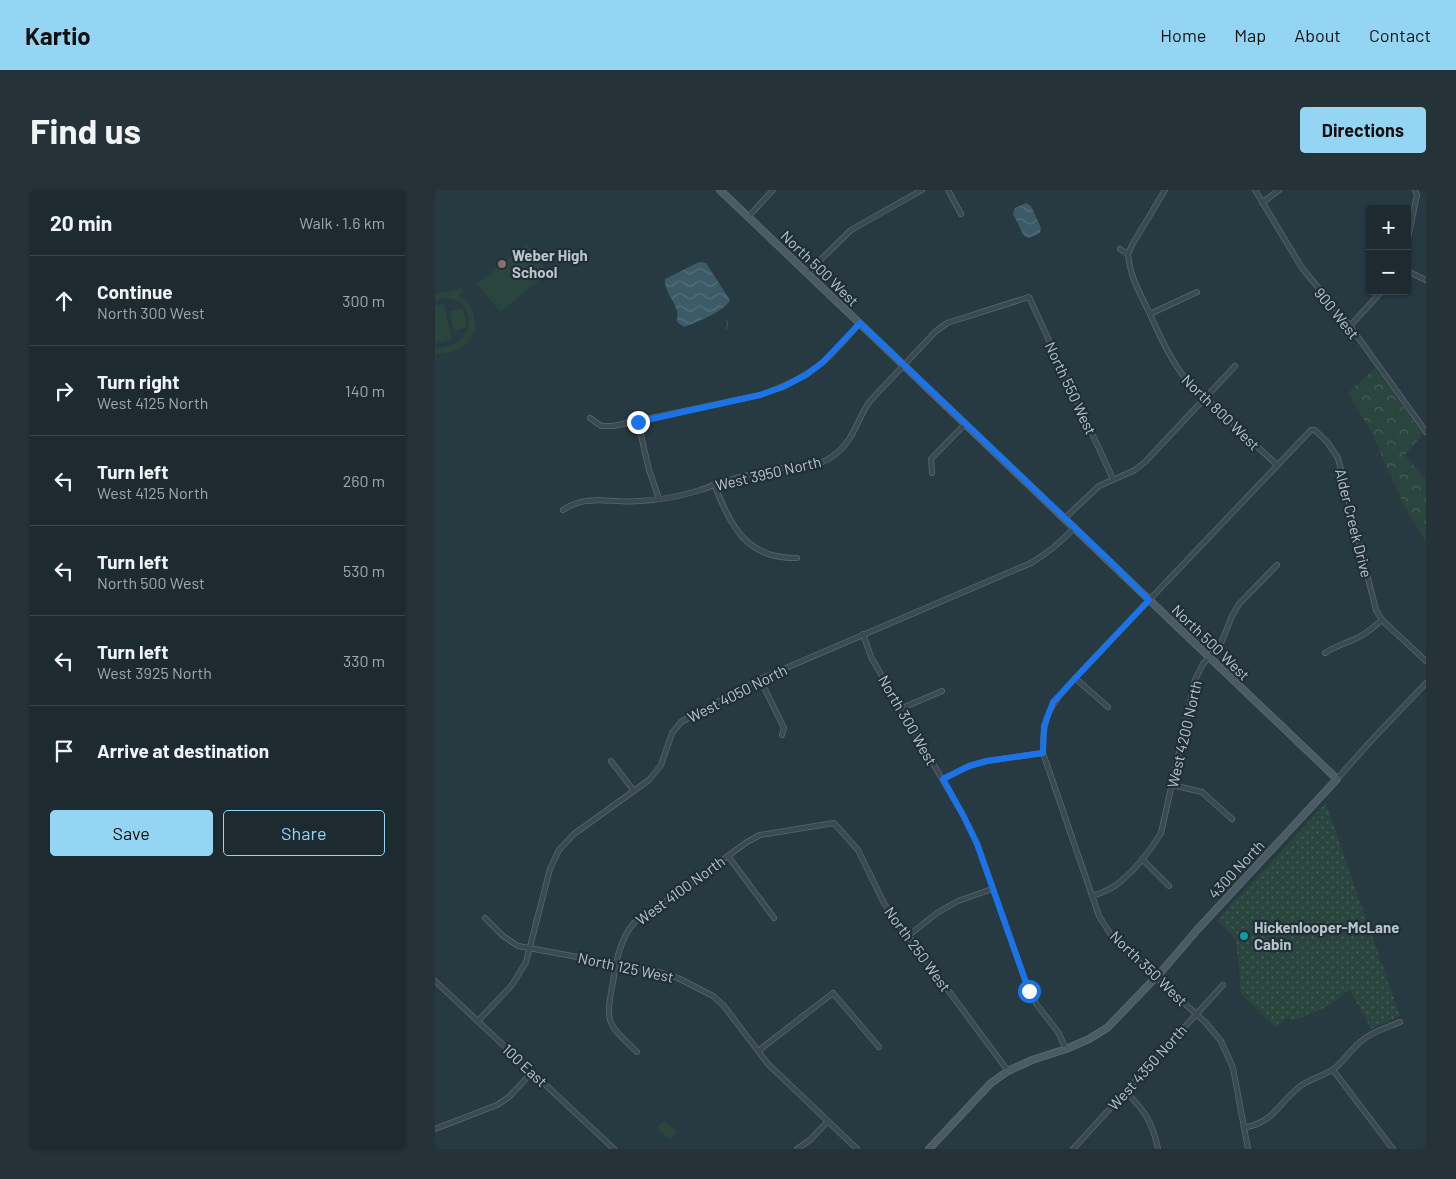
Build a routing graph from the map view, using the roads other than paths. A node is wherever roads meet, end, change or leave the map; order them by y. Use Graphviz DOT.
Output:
graph roads {
  1 [pos="720,190"];
  2 [pos="773,190"];
  3 [pos="921,190"];
  4 [pos="948,190"];
  5 [pos="1165,190"];
  6 [pos="1255,190"];
  7 [pos="1279,190"];
  8 [pos="1415,190"];
  9 [pos="1262,203"];
  10 [pos="961,214"];
  11 [pos="748,216"];
  12 [pos="1411,224"];
  13 [pos="1119,249"];
  14 [pos="1129,254"];
  15 [pos="807,273"];
  16 [pos="1411,273"];
  17 [pos="1426,280"];
  18 [pos="1197,292"];
  19 [pos="1377,295"];
  20 [pos="1029,297"];
  21 [pos="1150,314"];
  22 [pos="860,323"];
  23 [pos="1350,326"];
  24 [pos="903,364"];
  25 [pos="1235,366"];
  26 [pos="1205,397"];
  27 [pos="590,418"];
  28 [pos="638,422"];
  29 [pos="965,424"];
  30 [pos="1426,432"];
  31 [pos="1277,465"];
  32 [pos="932,473"];
  33 [pos="1113,479"];
  34 [pos="714,484"];
  35 [pos="659,499"];
  36 [pos="563,510"];
  37 [pos="1065,518"];
  38 [pos="1075,527"];
  39 [pos="797,558"];
  40 [pos="1277,565"];
  41 [pos="1149,600"];
  42 [pos="1382,620"];
  43 [pos="863,634"];
  44 [pos="1325,653"];
  45 [pos="1209,657"];
  46 [pos="1426,661"];
  47 [pos="1075,678"];
  48 [pos="760,680"];
  49 [pos="1426,683"];
  50 [pos="942,692"];
  51 [pos="1107,707"];
  52 [pos="900,709"];
  53 [pos="782,735"];
  54 [pos="1043,753"];
  55 [pos="611,761"];
  56 [pos="943,779"];
  57 [pos="1337,779"];
  58 [pos="1172,785"];
  59 [pos="634,791"];
  60 [pos="1232,819"];
  61 [pos="834,823"];
  62 [pos="728,856"];
  63 [pos="1142,859"];
  64 [pos="1169,886"];
  65 [pos="992,889"];
  66 [pos="1092,896"];
  67 [pos="485,918"];
  68 [pos="774,918"];
  69 [pos="907,936"];
  70 [pos="529,948"];
  71 [pos="616,964"];
  72 [pos="1156,977"];
  73 [pos="435,981"];
  74 [pos="440,985"];
  75 [pos="1223,985"];
  76 [pos="436,990"];
  77 [pos="1196,1014"];
  78 [pos="478,1021"];
  79 [pos="1400,1022"];
  80 [pos="879,1047"];
  81 [pos="1066,1049"];
  82 [pos="758,1051"];
  83 [pos="637,1052"];
  84 [pos="1333,1070"];
  85 [pos="1009,1071"];
  86 [pos="532,1072"];
  87 [pos="1125,1092"];
  88 [pos="828,1121"];
  89 [pos="1244,1128"];
  90 [pos="435,1129"];
  91 [pos="614,1149"];
  92 [pos="797,1149"];
  93 [pos="857,1149"];
  94 [pos="929,1149"];
  95 [pos="1073,1149"];
  96 [pos="1158,1149"];
  97 [pos="1247,1149"];
  98 [pos="1393,1149"];
  1 -- 11 [label="street, North 500 West"];
  2 -- 11 [label="street"];
  3 -- 15 [label="street"];
  4 -- 10 [label="street"];
  5 -- 14 [label="street"];
  6 -- 9 [label="street, 900 West"];
  7 -- 9 [label="street"];
  8 -- 12 [label="street"];
  9 -- 23 [label="street, 900 West"];
  11 -- 15 [label="street, North 500 West"];
  13 -- 14 [label="street"];
  14 -- 21 [label="street, North 800 West"];
  15 -- 22 [label="street, North 500 West"];
  16 -- 17 [label="street"];
  18 -- 21 [label="street"];
  19 -- 23 [label="street"];
  20 -- 24 [label="street, West 3950 North"];
  20 -- 33 [label="street, North 550 West"];
  21 -- 26 [label="street, North 800 West"];
  22 -- 24 [label="street, North 500 West"];
  22 -- 28 [label="street"];
  23 -- 30 [label="street, 900 West"];
  24 -- 29 [label="street, North 500 West"];
  24 -- 34 [label="street, West 3950 North"];
  25 -- 26 [label="street"];
  26 -- 31 [label="street, North 800 West"];
  26 -- 33 [label="street"];
  27 -- 28 [label="street"];
  28 -- 35 [label="street"];
  29 -- 32 [label="street"];
  29 -- 37 [label="street, North 500 West"];
  31 -- 41 [label="street, Alder Creek Drive"];
  31 -- 42 [label="street, Alder Creek Drive"];
  33 -- 37 [label="street"];
  34 -- 35 [label="street, West 3950 North"];
  34 -- 39 [label="street"];
  35 -- 36 [label="street, West 3950 North"];
  37 -- 38 [label="street, North 500 West"];
  38 -- 41 [label="street, North 500 West"];
  38 -- 43 [label="street, West 4050 North"];
  40 -- 45 [label="street, West 4200 North"];
  41 -- 45 [label="street, North 500 West"];
  41 -- 47 [label="street, Alder Creek Drive"];
  42 -- 44 [label="street"];
  42 -- 46 [label="street, Alder Creek Drive"];
  43 -- 48 [label="street, West 4050 North"];
  43 -- 52 [label="street, North 300 West"];
  45 -- 57 [label="street, North 500 West"];
  45 -- 58 [label="street, West 4200 North"];
  47 -- 51 [label="street"];
  47 -- 54 [label="street, Alder Creek Drive"];
  48 -- 53 [label="street"];
  48 -- 59 [label="street, West 4050 North"];
  49 -- 57 [label="street"];
  50 -- 52 [label="street"];
  52 -- 56 [label="street, North 300 West"];
  54 -- 56 [label="street"];
  54 -- 66 [label="street, North 350 West"];
  55 -- 59 [label="street"];
  56 -- 65 [label="street, North 300 West"];
  57 -- 72 [label="street, 4300 North"];
  58 -- 60 [label="street"];
  58 -- 63 [label="street, West 4200 North"];
  59 -- 70 [label="street, West 4050 North"];
  61 -- 62 [label="street, West 4100 North"];
  61 -- 69 [label="street, North 250 West"];
  62 -- 68 [label="street"];
  62 -- 71 [label="street, West 4100 North"];
  63 -- 64 [label="street"];
  63 -- 66 [label="street, West 4200 North"];
  65 -- 69 [label="street"];
  65 -- 81 [label="street, North 300 West"];
  66 -- 72 [label="street, North 350 West"];
  67 -- 70 [label="street, North 125 West"];
  69 -- 85 [label="street, North 250 West"];
  70 -- 71 [label="street, North 125 West"];
  70 -- 78 [label="street, West 4050 North"];
  71 -- 82 [label="street, North 125 West"];
  71 -- 83 [label="street, West 4100 North"];
  72 -- 77 [label="street, North 350 West"];
  72 -- 81 [label="street, 4300 North"];
  73 -- 74 [label="street, 100 East"];
  74 -- 76 [label="street"];
  74 -- 78 [label="street, 100 East"];
  75 -- 77 [label="street, West 4350 North"];
  77 -- 87 [label="street, West 4350 North"];
  77 -- 89 [label="street, North 350 West"];
  78 -- 86 [label="street, 100 East"];
  79 -- 84 [label="street"];
  80 -- 82 [label="street"];
  81 -- 85 [label="street, 4300 North"];
  82 -- 88 [label="street, North 125 West"];
  84 -- 89 [label="street"];
  84 -- 98 [label="street"];
  85 -- 94 [label="street, 4300 North"];
  86 -- 90 [label="street"];
  86 -- 91 [label="street, 100 East"];
  87 -- 95 [label="street, West 4350 North"];
  87 -- 96 [label="street"];
  88 -- 92 [label="street"];
  88 -- 93 [label="street, North 125 West"];
  89 -- 97 [label="street, North 350 West"];
}
